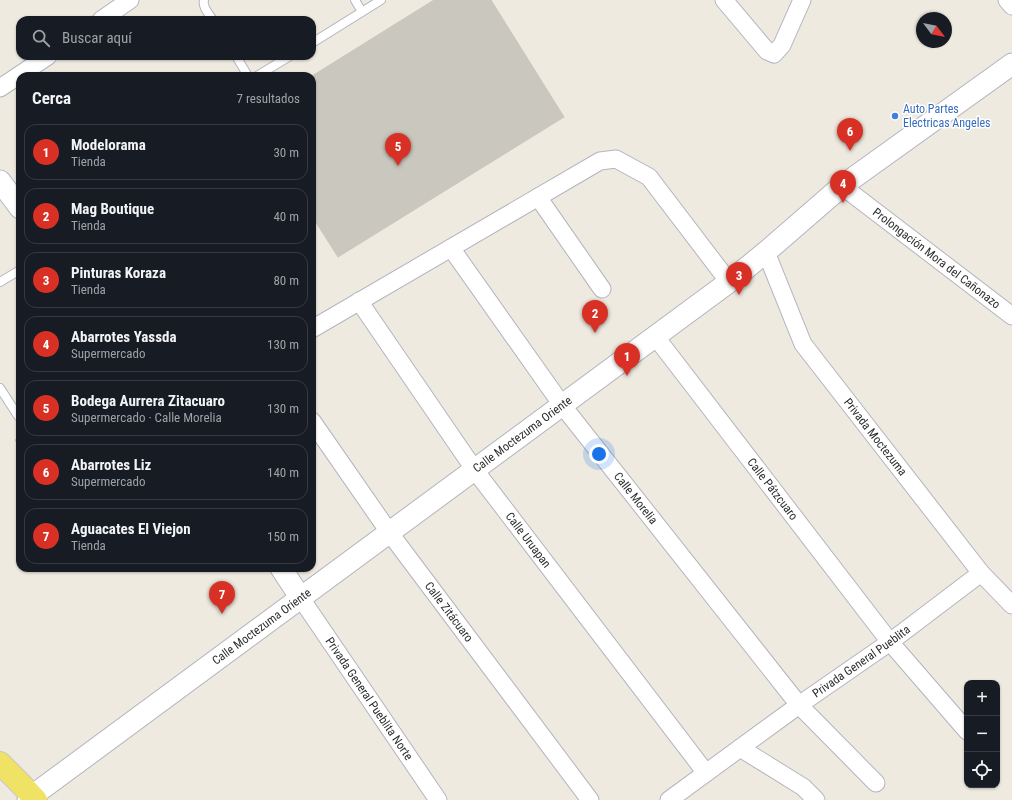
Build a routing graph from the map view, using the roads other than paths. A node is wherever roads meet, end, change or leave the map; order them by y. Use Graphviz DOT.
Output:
graph roads {
  1 [pos="130,0"];
  2 [pos="204,0"];
  3 [pos="355,0"];
  4 [pos="381,0"];
  5 [pos="724,0"];
  6 [pos="802,0"];
  7 [pos="1007,0"];
  8 [pos="1012,6"];
  9 [pos="362,12"];
  10 [pos="107,16"];
  11 [pos="210,16"];
  12 [pos="316,41"];
  13 [pos="42,60"];
  14 [pos="238,60"];
  15 [pos="283,60"];
  16 [pos="1012,64"];
  17 [pos="24,72"];
  18 [pos="246,72"];
  19 [pos="264,72"];
  20 [pos="16,77"];
  21 [pos="0,88"];
  22 [pos="0,181"];
  23 [pos="842,186"];
  24 [pos="538,197"];
  25 [pos="16,203"];
  26 [pos="451,248"];
  27 [pos="766,252"];
  28 [pos="16,272"];
  29 [pos="0,282"];
  30 [pos="728,282"];
  31 [pos="602,289"];
  32 [pos="359,301"];
  33 [pos="1012,316"];
  34 [pos="316,327"];
  35 [pos="655,336"];
  36 [pos="0,388"];
  37 [pos="562,405"];
  38 [pos="16,413"];
  39 [pos="316,427"];
  40 [pos="474,469"];
  41 [pos="389,532"];
  42 [pos="284,572"];
  43 [pos="980,573"];
  44 [pos="300,597"];
  45 [pos="1012,605"];
  46 [pos="890,642"];
  47 [pos="799,705"];
  48 [pos="964,728"];
  49 [pos="740,748"];
  50 [pos="0,763"];
  51 [pos="706,773"];
  52 [pos="876,783"];
  53 [pos="32,799"];
  54 [pos="438,800"];
  55 [pos="590,800"];
  56 [pos="669,800"];
  57 [pos="816,800"];
  1 -- 10 [label="street"];
  2 -- 11 [label="lane"];
  3 -- 9 [label="lane"];
  4 -- 9 [label="lane"];
  5 -- 6 [label="street"];
  7 -- 8 [label="street"];
  9 -- 12 [label="lane"];
  13 -- 17 [label="street"];
  14 -- 18 [label="lane"];
  15 -- 19 [label="lane"];
  16 -- 23 [label="street, Calle Moctezuma Oriente"];
  20 -- 21 [label="street"];
  22 -- 25 [label="street"];
  23 -- 27 [label="street, Calle Moctezuma Oriente"];
  23 -- 33 [label="street, Prolongación Mora del Cañonazo"];
  24 -- 26 [label="street"];
  24 -- 30 [label="street"];
  24 -- 31 [label="street"];
  26 -- 32 [label="street"];
  26 -- 37 [label="street, Calle Morelia"];
  27 -- 30 [label="street, Calle Moctezuma Oriente"];
  27 -- 43 [label="street, Privada Moctezuma"];
  28 -- 29 [label="lane"];
  30 -- 35 [label="street, Calle Moctezuma Oriente"];
  32 -- 34 [label="street"];
  32 -- 40 [label="street, Calle Uruapan"];
  35 -- 37 [label="street, Calle Moctezuma Oriente"];
  35 -- 46 [label="street, Calle Pátzcuaro"];
  36 -- 38 [label="lane"];
  37 -- 40 [label="street, Calle Moctezuma Oriente"];
  37 -- 47 [label="street, Calle Morelia"];
  39 -- 41 [label="street, Calle Zitácuaro"];
  40 -- 41 [label="street, Calle Moctezuma Oriente"];
  40 -- 51 [label="street, Calle Uruapan"];
  41 -- 44 [label="street, Calle Moctezuma Oriente"];
  41 -- 55 [label="street, Calle Zitácuaro"];
  42 -- 44 [label="street"];
  43 -- 45 [label="street, Privada Moctezuma"];
  43 -- 46 [label="street, Privada General Pueblita"];
  44 -- 53 [label="street, Calle Moctezuma Oriente"];
  44 -- 54 [label="street, Privada General Pueblita Norte"];
  46 -- 47 [label="street, Privada General Pueblita"];
  46 -- 48 [label="street, Calle Pátzcuaro"];
  47 -- 49 [label="street, Privada General Pueblita"];
  47 -- 52 [label="street, Calle Morelia"];
  49 -- 51 [label="street, Privada General Pueblita"];
  49 -- 57 [label="street"];
  50 -- 53 [label="main road"];
  51 -- 56 [label="street, Privada General Pueblita"];
}
